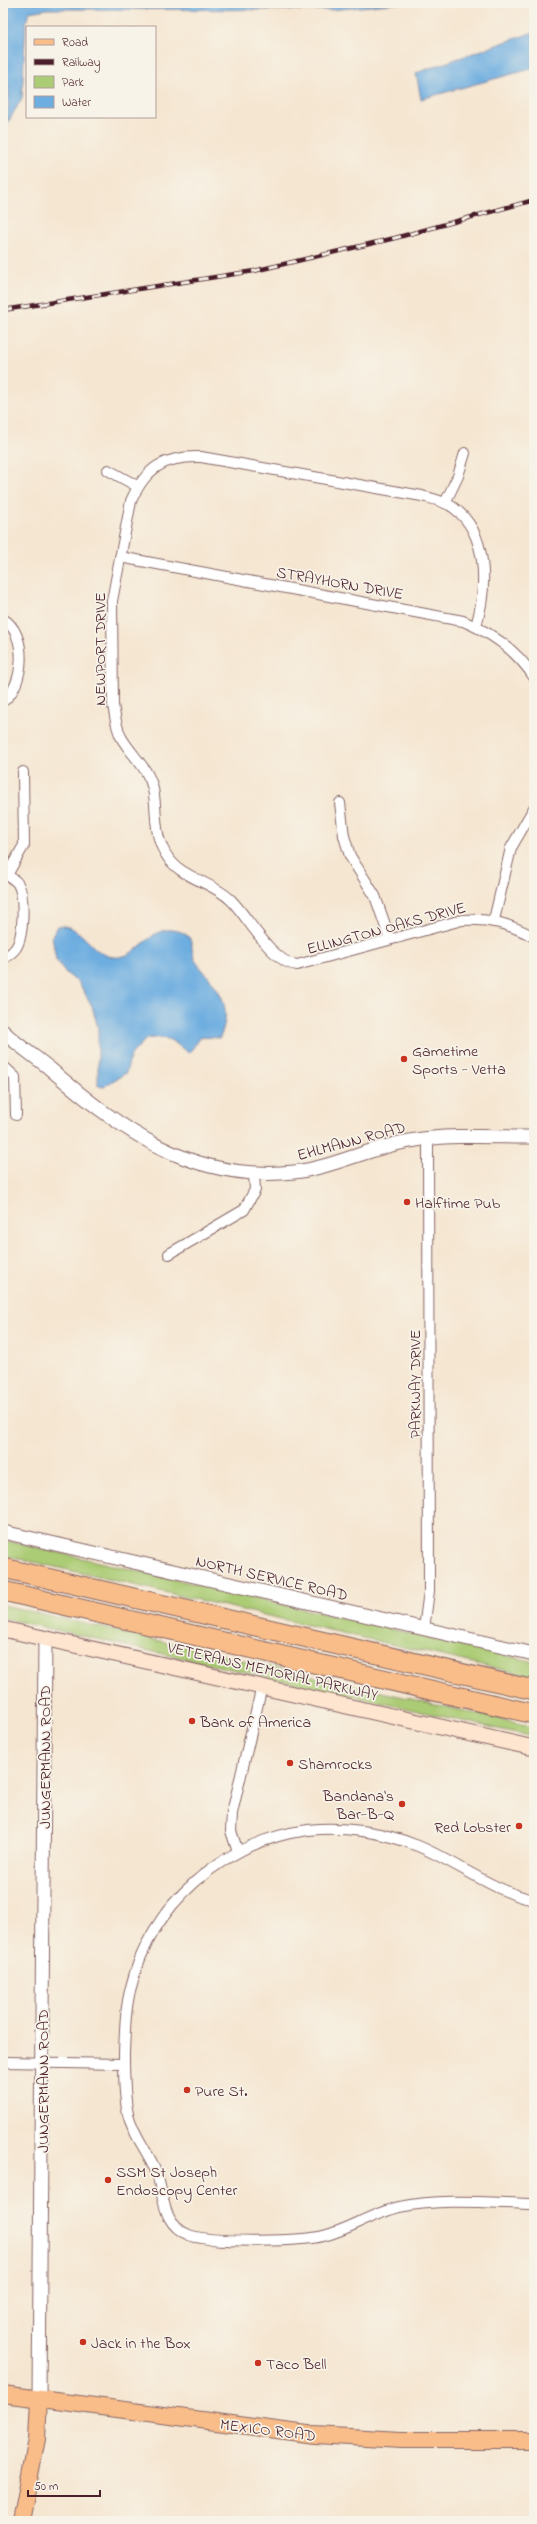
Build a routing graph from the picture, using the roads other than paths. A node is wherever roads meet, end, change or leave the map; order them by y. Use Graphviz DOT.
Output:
graph roads {
  1 [pos="466,453"];
  2 [pos="108,470"];
  3 [pos="137,486"];
  4 [pos="445,503"];
  5 [pos="120,558"];
  6 [pos="3,618"];
  7 [pos="476,626"];
  8 [pos="534,677"];
  9 [pos="3,702"];
  10 [pos="23,772"];
  11 [pos="340,803"];
  12 [pos="534,808"];
  13 [pos="5,874"];
  14 [pos="494,920"];
  15 [pos="534,937"];
  16 [pos="390,939"];
  17 [pos="3,958"];
  18 [pos="289,964"];
  19 [pos="3,1031"];
  20 [pos="3,1066"];
  21 [pos="16,1115"];
  22 [pos="534,1137"];
  23 [pos="428,1139"];
  24 [pos="254,1174"];
  25 [pos="169,1254"];
  26 [pos="3,1532"];
  27 [pos="3,1568"];
  28 [pos="3,1591"];
  29 [pos="3,1629"];
  30 [pos="424,1629"];
  31 [pos="46,1639"];
  32 [pos="534,1654"];
  33 [pos="262,1686"];
  34 [pos="534,1690"];
  35 [pos="534,1714"];
  36 [pos="534,1748"];
  37 [pos="238,1852"];
  38 [pos="534,1900"];
  39 [pos="3,2062"];
  40 [pos="42,2063"];
  41 [pos="124,2064"];
  42 [pos="534,2204"];
  43 [pos="3,2394"];
  44 [pos="39,2399"];
  45 [pos="534,2440"];
  46 [pos="21,2521"];
  1 -- 4 [label="street"];
  2 -- 3 [label="street"];
  3 -- 4 [label="street, NEWPORT DRIVE"];
  3 -- 5 [label="street, NEWPORT DRIVE"];
  4 -- 7 [label="street, NEWPORT DRIVE"];
  5 -- 7 [label="street, STRAYHORN DRIVE"];
  5 -- 18 [label="street, NEWPORT DRIVE"];
  6 -- 9 [label="street"];
  7 -- 8 [label="street, STRAYHORN DRIVE"];
  10 -- 13 [label="street"];
  11 -- 16 [label="street"];
  12 -- 14 [label="street"];
  13 -- 17 [label="street"];
  14 -- 15 [label="street, ELLINGTON OAKS DRIVE"];
  14 -- 16 [label="street, ELLINGTON OAKS DRIVE"];
  16 -- 18 [label="street, ELLINGTON OAKS DRIVE"];
  19 -- 24 [label="street, EHLMANN ROAD"];
  20 -- 21 [label="street"];
  22 -- 23 [label="street, EHLMANN ROAD"];
  23 -- 24 [label="street, EHLMANN ROAD"];
  23 -- 30 [label="street, PARKWAY DRIVE"];
  24 -- 25 [label="street"];
  26 -- 30 [label="street, NORTH SERVICE ROAD"];
  27 -- 34 [label="highway"];
  28 -- 35 [label="highway"];
  29 -- 31 [label="main road, VETERANS MEMORIAL PARKWAY"];
  30 -- 32 [label="street, NORTH SERVICE ROAD"];
  31 -- 33 [label="main road, VETERANS MEMORIAL PARKWAY"];
  31 -- 40 [label="street, JUNGERMANN ROAD"];
  33 -- 36 [label="main road, VETERANS MEMORIAL PARKWAY"];
  33 -- 37 [label="street"];
  37 -- 38 [label="street"];
  37 -- 41 [label="street"];
  39 -- 40 [label="street"];
  40 -- 41 [label="street"];
  40 -- 44 [label="street, JUNGERMANN ROAD"];
  41 -- 42 [label="street"];
  43 -- 44 [label="main road, MEXICO ROAD"];
  44 -- 45 [label="main road, MEXICO ROAD"];
  44 -- 46 [label="main road, JUNGERMANN ROAD"];
}
